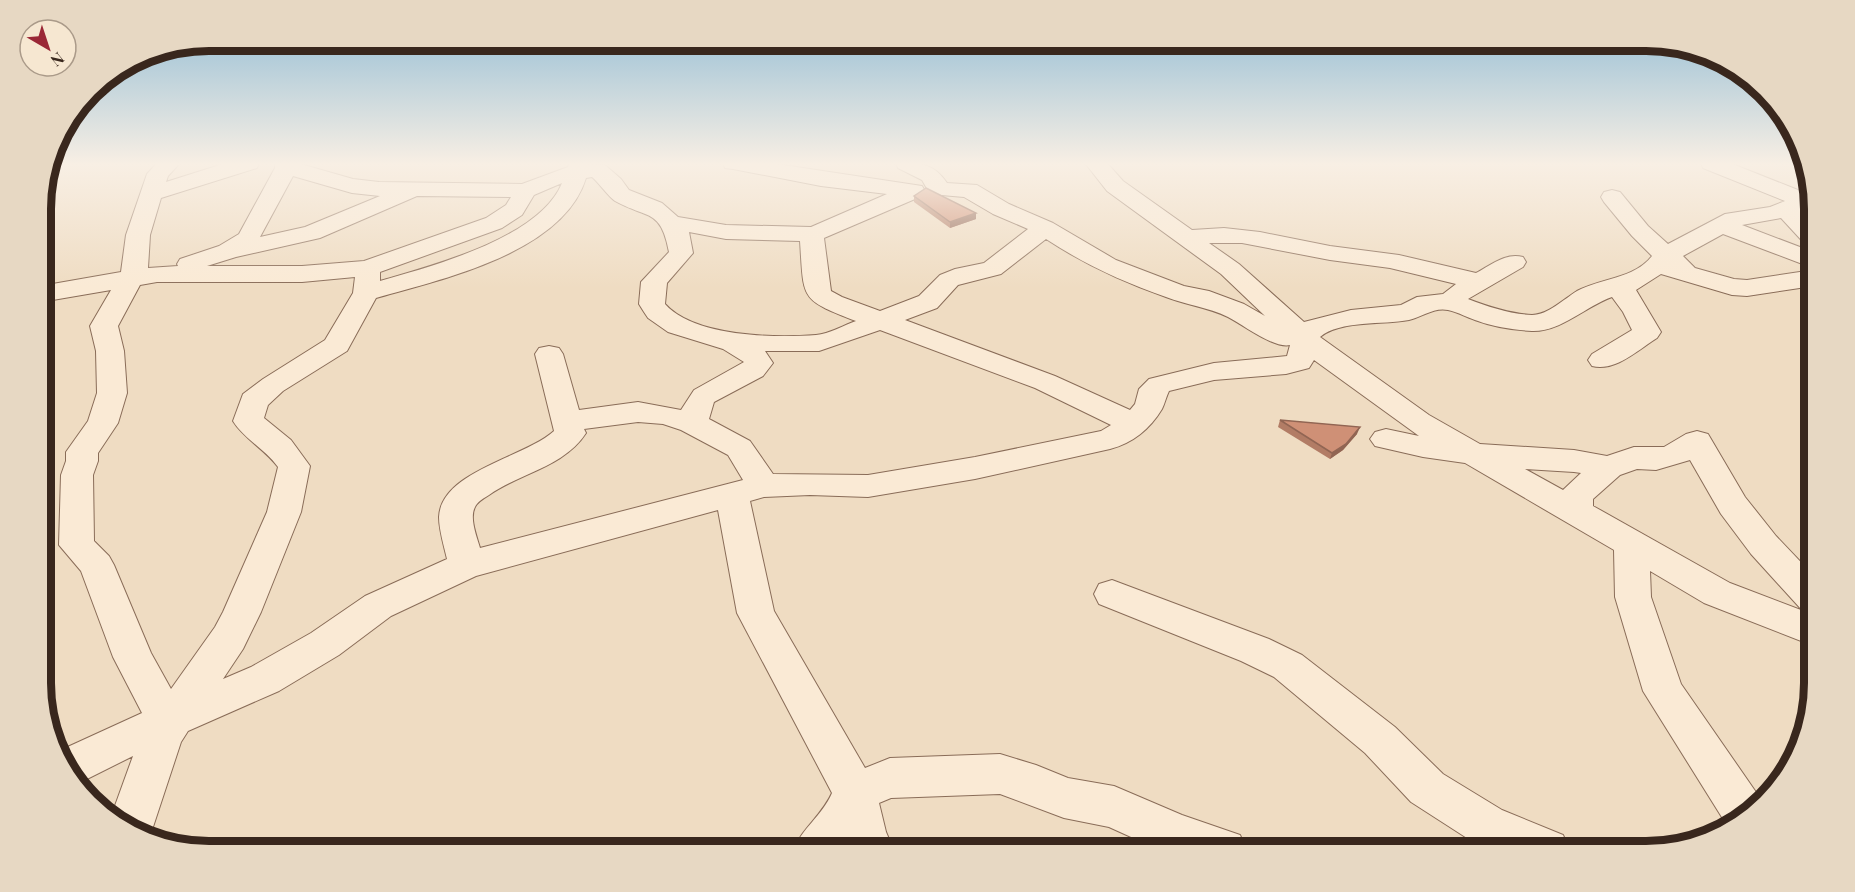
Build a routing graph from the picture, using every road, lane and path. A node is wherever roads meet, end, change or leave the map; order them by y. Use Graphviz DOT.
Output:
graph roads {
  1 [pos="1800,204"];
  2 [pos="148,205"];
  3 [pos="267,205"];
  4 [pos="377,205"];
  5 [pos="517,205"];
  6 [pos="560,205"];
  7 [pos="645,205"];
  8 [pos="841,205"];
  9 [pos="888,205"];
  10 [pos="994,205"];
  11 [pos="1142,205"];
  12 [pos="1618,205"];
  13 [pos="1797,205"];
  14 [pos="858,216"];
  15 [pos="669,222"];
  16 [pos="1721,225"];
  17 [pos="1045,228"];
  18 [pos="1804,231"];
  19 [pos="814,234"];
  20 [pos="1189,238"];
  21 [pos="226,252"];
  22 [pos="1804,257"];
  23 [pos="1662,260"];
  24 [pos="1514,262"];
  25 [pos="144,276"];
  26 [pos="1804,279"];
  27 [pos="367,280"];
  28 [pos="1480,281"];
  29 [pos="1623,285"];
  30 [pos="51,292"];
  31 [pos="1450,301"];
  32 [pos="1273,309"];
  33 [pos="1235,310"];
  34 [pos="1351,318"];
  35 [pos="882,321"];
  36 [pos="1302,337"];
  37 [pos="732,342"];
  38 [pos="549,354"];
  39 [pos="1602,360"];
  40 [pos="567,421"];
  41 [pos="692,423"];
  42 [pos="1135,424"];
  43 [pos="1386,439"];
  44 [pos="1470,453"];
  45 [pos="1609,467"];
  46 [pos="748,491"];
  47 [pos="1571,511"];
  48 [pos="1631,543"];
  49 [pos="466,565"];
  50 [pos="1804,588"];
  51 [pos="1112,594"];
  52 [pos="1804,627"];
  53 [pos="171,719"];
  54 [pos="74,765"];
  55 [pos="855,792"];
  56 [pos="1741,809"];
  57 [pos="132,821"];
  58 [pos="828,841"];
  59 [pos="867,841"];
  60 [pos="1192,841"];
  61 [pos="1524,841"];
  1 -- 18 [label="street"];
  2 -- 25 [label="street"];
  3 -- 21 [label="street"];
  4 -- 21 [label="street"];
  5 -- 27 [label="street"];
  6 -- 27 [label="street"];
  7 -- 15 [label="street"];
  8 -- 14 [label="street"];
  9 -- 14 [label="street"];
  10 -- 17 [label="street"];
  11 -- 20 [label="street"];
  12 -- 23 [label="street"];
  13 -- 16 [label="street"];
  14 -- 19 [label="street"];
  15 -- 19 [label="street"];
  15 -- 37 [label="street"];
  16 -- 22 [label="street"];
  16 -- 23 [label="street"];
  17 -- 33 [label="street"];
  17 -- 35 [label="street"];
  19 -- 35 [label="street"];
  20 -- 28 [label="street"];
  20 -- 32 [label="street"];
  21 -- 25 [label="street"];
  23 -- 26 [label="street"];
  23 -- 29 [label="street"];
  24 -- 28 [label="street"];
  25 -- 27 [label="street"];
  25 -- 30 [label="street"];
  25 -- 53 [label="street"];
  27 -- 53 [label="street"];
  28 -- 31 [label="street"];
  29 -- 31 [label="street"];
  29 -- 39 [label="street"];
  31 -- 34 [label="street"];
  32 -- 33 [label="street"];
  32 -- 34 [label="street"];
  32 -- 36 [label="street"];
  33 -- 36 [label="street"];
  34 -- 36 [label="street"];
  35 -- 37 [label="street"];
  35 -- 42 [label="street"];
  36 -- 42 [label="street"];
  36 -- 44 [label="street"];
  37 -- 41 [label="street"];
  38 -- 40 [label="street"];
  40 -- 41 [label="street"];
  40 -- 49 [label="street"];
  41 -- 46 [label="street"];
  42 -- 46 [label="street"];
  43 -- 44 [label="street"];
  44 -- 45 [label="street"];
  44 -- 47 [label="street"];
  45 -- 47 [label="street"];
  45 -- 50 [label="street"];
  46 -- 49 [label="street"];
  46 -- 55 [label="street"];
  47 -- 48 [label="street"];
  48 -- 52 [label="street"];
  48 -- 56 [label="street"];
  49 -- 53 [label="street"];
  51 -- 61 [label="street"];
  53 -- 54 [label="street"];
  53 -- 57 [label="street"];
  55 -- 58 [label="street"];
  55 -- 59 [label="street"];
  55 -- 60 [label="street"];
}
